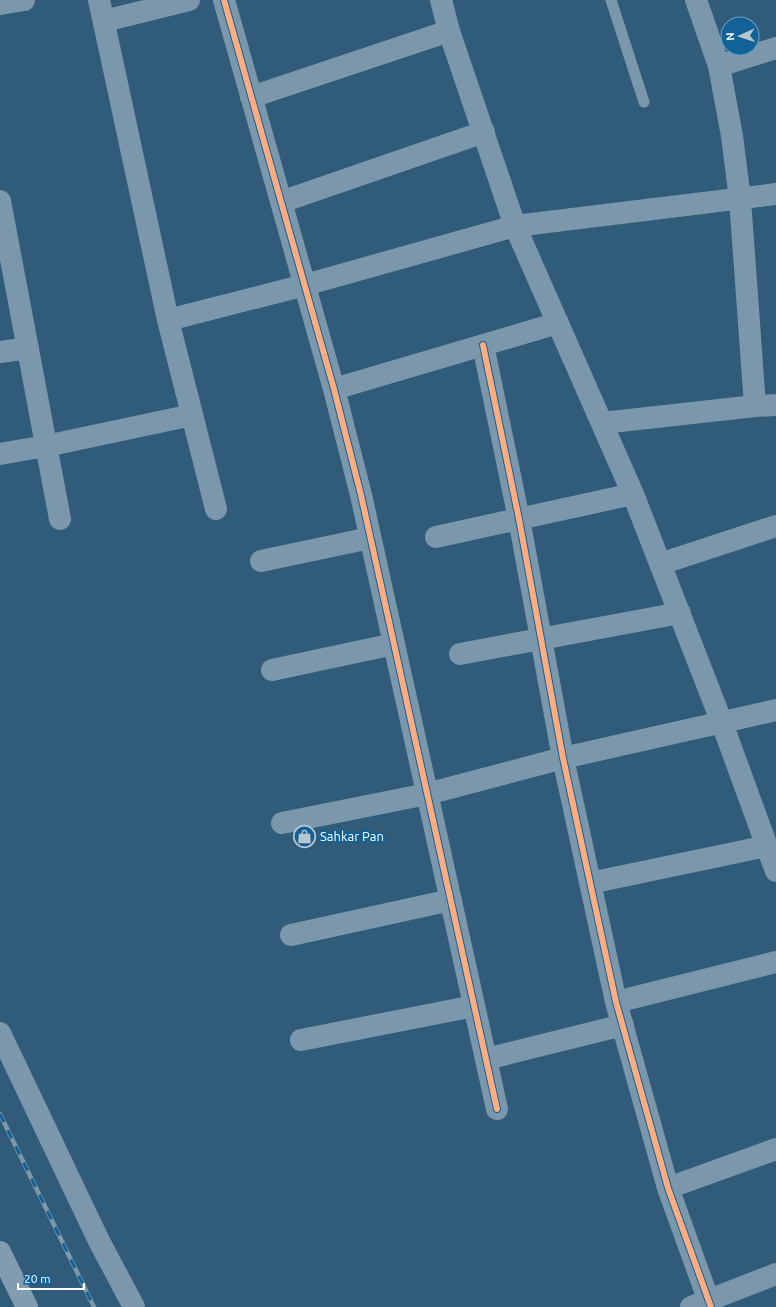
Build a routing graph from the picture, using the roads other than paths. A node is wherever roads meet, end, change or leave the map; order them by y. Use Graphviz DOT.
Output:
graph roads {
  1 [pos="24,0"];
  2 [pos="99,0"];
  3 [pos="189,0"];
  4 [pos="224,0"];
  5 [pos="441,0"];
  6 [pos="612,0"];
  7 [pos="696,0"];
  8 [pos="0,4"];
  9 [pos="104,21"];
  10 [pos="449,30"];
  11 [pos="776,48"];
  12 [pos="719,66"];
  13 [pos="251,97"];
  14 [pos="644,102"];
  15 [pos="484,132"];
  16 [pos="776,194"];
  17 [pos="740,199"];
  18 [pos="0,201"];
  19 [pos="281,202"];
  20 [pos="515,226"];
  21 [pos="305,285"];
  22 [pos="168,320"];
  23 [pos="558,323"];
  24 [pos="483,345"];
  25 [pos="28,348"];
  26 [pos="0,352"];
  27 [pos="334,389"];
  28 [pos="776,405"];
  29 [pos="755,406"];
  30 [pos="192,415"];
  31 [pos="602,423"];
  32 [pos="46,446"];
  33 [pos="0,454"];
  34 [pos="633,494"];
  35 [pos="216,509"];
  36 [pos="60,519"];
  37 [pos="519,519"];
  38 [pos="776,526"];
  39 [pos="436,537"];
  40 [pos="370,538"];
  41 [pos="262,561"];
  42 [pos="660,564"];
  43 [pos="680,613"];
  44 [pos="541,639"];
  45 [pos="394,644"];
  46 [pos="460,654"];
  47 [pos="272,670"];
  48 [pos="776,710"];
  49 [pos="722,722"];
  50 [pos="563,758"];
  51 [pos="427,794"];
  52 [pos="282,823"];
  53 [pos="767,846"];
  54 [pos="776,871"];
  55 [pos="590,883"];
  56 [pos="451,900"];
  57 [pos="291,935"];
  58 [pos="776,962"];
  59 [pos="616,1002"];
  60 [pos="474,1006"];
  61 [pos="623,1026"];
  62 [pos="0,1033"];
  63 [pos="301,1040"];
  64 [pos="486,1059"];
  65 [pos="497,1109"];
  66 [pos="776,1148"];
  67 [pos="668,1188"];
  68 [pos="0,1252"];
  69 [pos="776,1274"];
  70 [pos="704,1305"];
  71 [pos="27,1307"];
  72 [pos="134,1307"];
  1 -- 8 [label="street"];
  2 -- 9 [label="street"];
  3 -- 9 [label="street"];
  4 -- 13 [label="street"];
  5 -- 10 [label="street"];
  6 -- 14 [label="lane"];
  7 -- 12 [label="street"];
  9 -- 22 [label="street"];
  10 -- 13 [label="street"];
  10 -- 15 [label="street"];
  11 -- 12 [label="street"];
  12 -- 17 [label="street"];
  13 -- 19 [label="street"];
  15 -- 19 [label="street"];
  15 -- 20 [label="street"];
  16 -- 17 [label="street"];
  17 -- 20 [label="street"];
  17 -- 29 [label="street"];
  18 -- 25 [label="street"];
  19 -- 21 [label="street"];
  20 -- 21 [label="street"];
  20 -- 23 [label="street"];
  21 -- 22 [label="street"];
  21 -- 27 [label="street"];
  22 -- 30 [label="street"];
  23 -- 24 [label="street"];
  23 -- 31 [label="street"];
  24 -- 27 [label="street"];
  24 -- 37 [label="street"];
  25 -- 26 [label="street"];
  25 -- 32 [label="street"];
  27 -- 40 [label="street"];
  28 -- 29 [label="street"];
  29 -- 31 [label="street"];
  30 -- 32 [label="street"];
  30 -- 35 [label="street"];
  31 -- 34 [label="street"];
  32 -- 33 [label="street"];
  32 -- 36 [label="street"];
  34 -- 37 [label="street"];
  34 -- 42 [label="street"];
  37 -- 39 [label="street"];
  37 -- 44 [label="street"];
  38 -- 42 [label="street"];
  40 -- 41 [label="street"];
  40 -- 45 [label="street"];
  42 -- 43 [label="street"];
  43 -- 44 [label="street"];
  43 -- 49 [label="street"];
  44 -- 46 [label="street"];
  44 -- 50 [label="street"];
  45 -- 47 [label="street"];
  45 -- 51 [label="street"];
  48 -- 49 [label="street"];
  49 -- 50 [label="street"];
  49 -- 53 [label="street"];
  50 -- 51 [label="street"];
  50 -- 55 [label="street"];
  51 -- 52 [label="street"];
  51 -- 56 [label="street"];
  53 -- 54 [label="street"];
  53 -- 55 [label="street"];
  55 -- 59 [label="street"];
  56 -- 57 [label="street"];
  56 -- 60 [label="street"];
  58 -- 59 [label="street"];
  59 -- 61 [label="street"];
  60 -- 63 [label="street"];
  60 -- 64 [label="street"];
  61 -- 64 [label="street"];
  61 -- 67 [label="street"];
  62 -- 72 [label="street"];
  64 -- 65 [label="street"];
  66 -- 67 [label="street"];
  67 -- 70 [label="street"];
  68 -- 71 [label="street"];
  69 -- 70 [label="street"];
}
